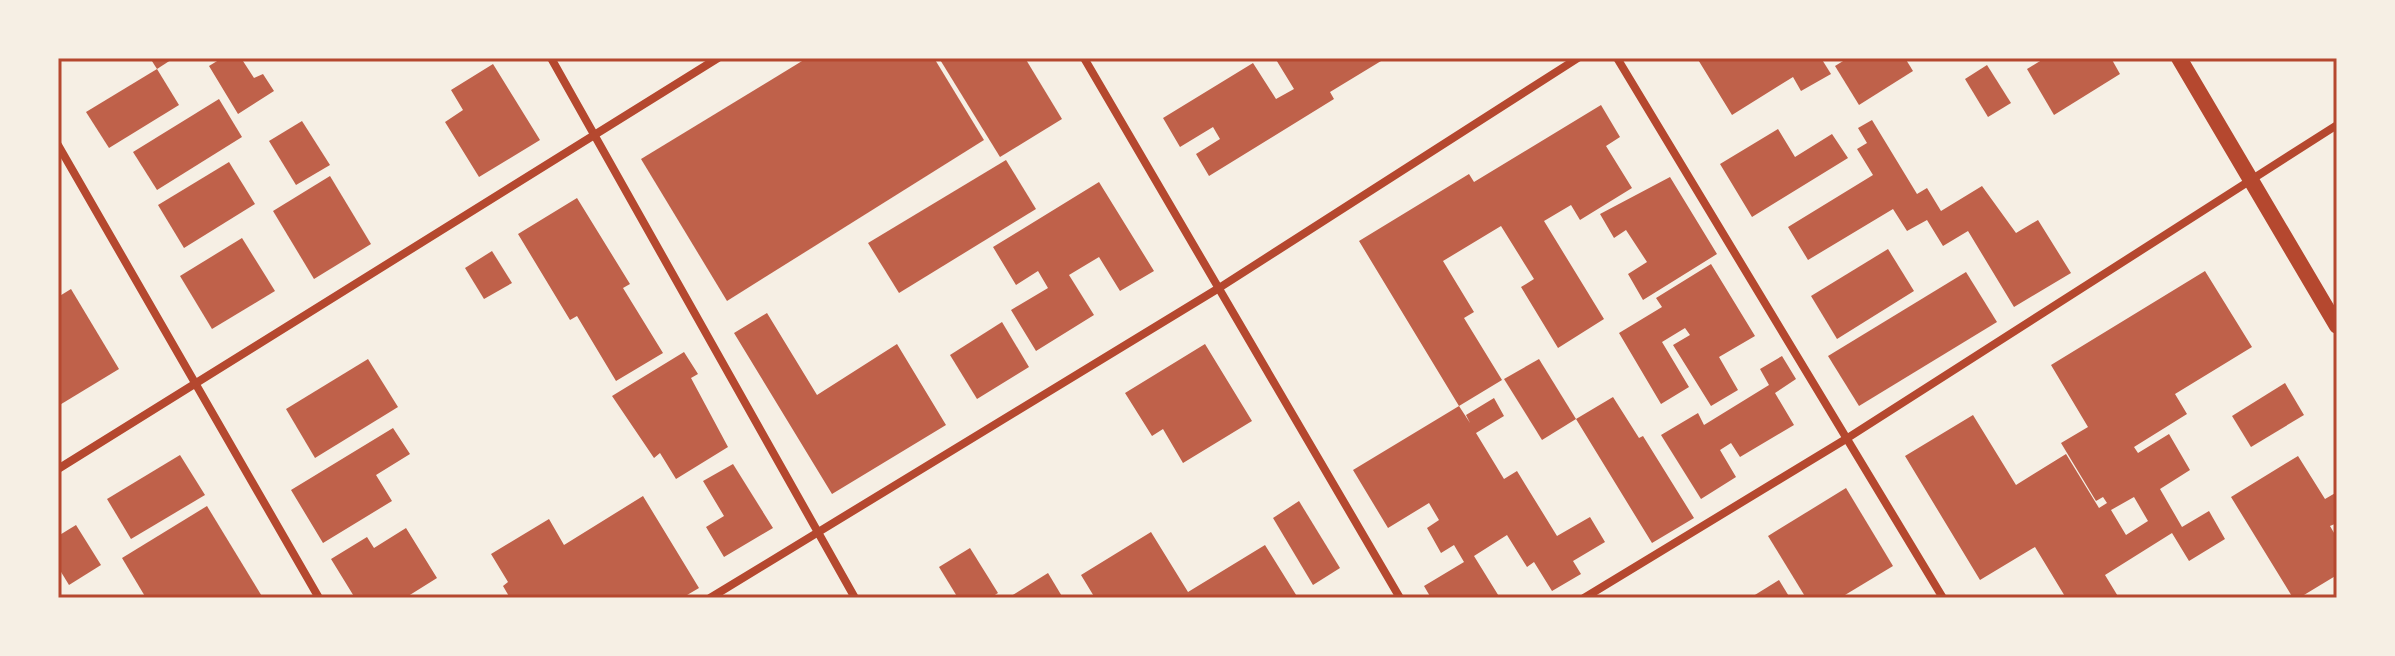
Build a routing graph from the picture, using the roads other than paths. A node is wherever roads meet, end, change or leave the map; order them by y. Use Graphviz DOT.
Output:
graph roads {
  1 [pos="551,58"];
  2 [pos="718,58"];
  3 [pos="1084,58"];
  4 [pos="1578,58"];
  5 [pos="1617,58"];
  6 [pos="2179,58"];
  7 [pos="2337,125"];
  8 [pos="593,136"];
  9 [pos="58,145"];
  10 [pos="2250,179"];
  11 [pos="1219,288"];
  12 [pos="2337,326"];
  13 [pos="195,383"];
  14 [pos="1846,439"];
  15 [pos="58,469"];
  16 [pos="818,533"];
  17 [pos="319,598"];
  18 [pos="710,598"];
  19 [pos="855,598"];
  20 [pos="1400,598"];
  21 [pos="1584,598"];
  22 [pos="1943,598"];
  1 -- 8 [label="street"];
  2 -- 8 [label="street"];
  3 -- 11 [label="street"];
  4 -- 11 [label="street"];
  5 -- 14 [label="street"];
  6 -- 10 [label="main road"];
  7 -- 10 [label="street"];
  8 -- 13 [label="street"];
  8 -- 16 [label="street"];
  9 -- 13 [label="street"];
  10 -- 12 [label="main road"];
  10 -- 14 [label="street"];
  11 -- 16 [label="street"];
  11 -- 20 [label="street"];
  13 -- 15 [label="street"];
  13 -- 17 [label="street"];
  14 -- 21 [label="street"];
  14 -- 22 [label="street"];
  16 -- 18 [label="street"];
  16 -- 19 [label="street"];
}
